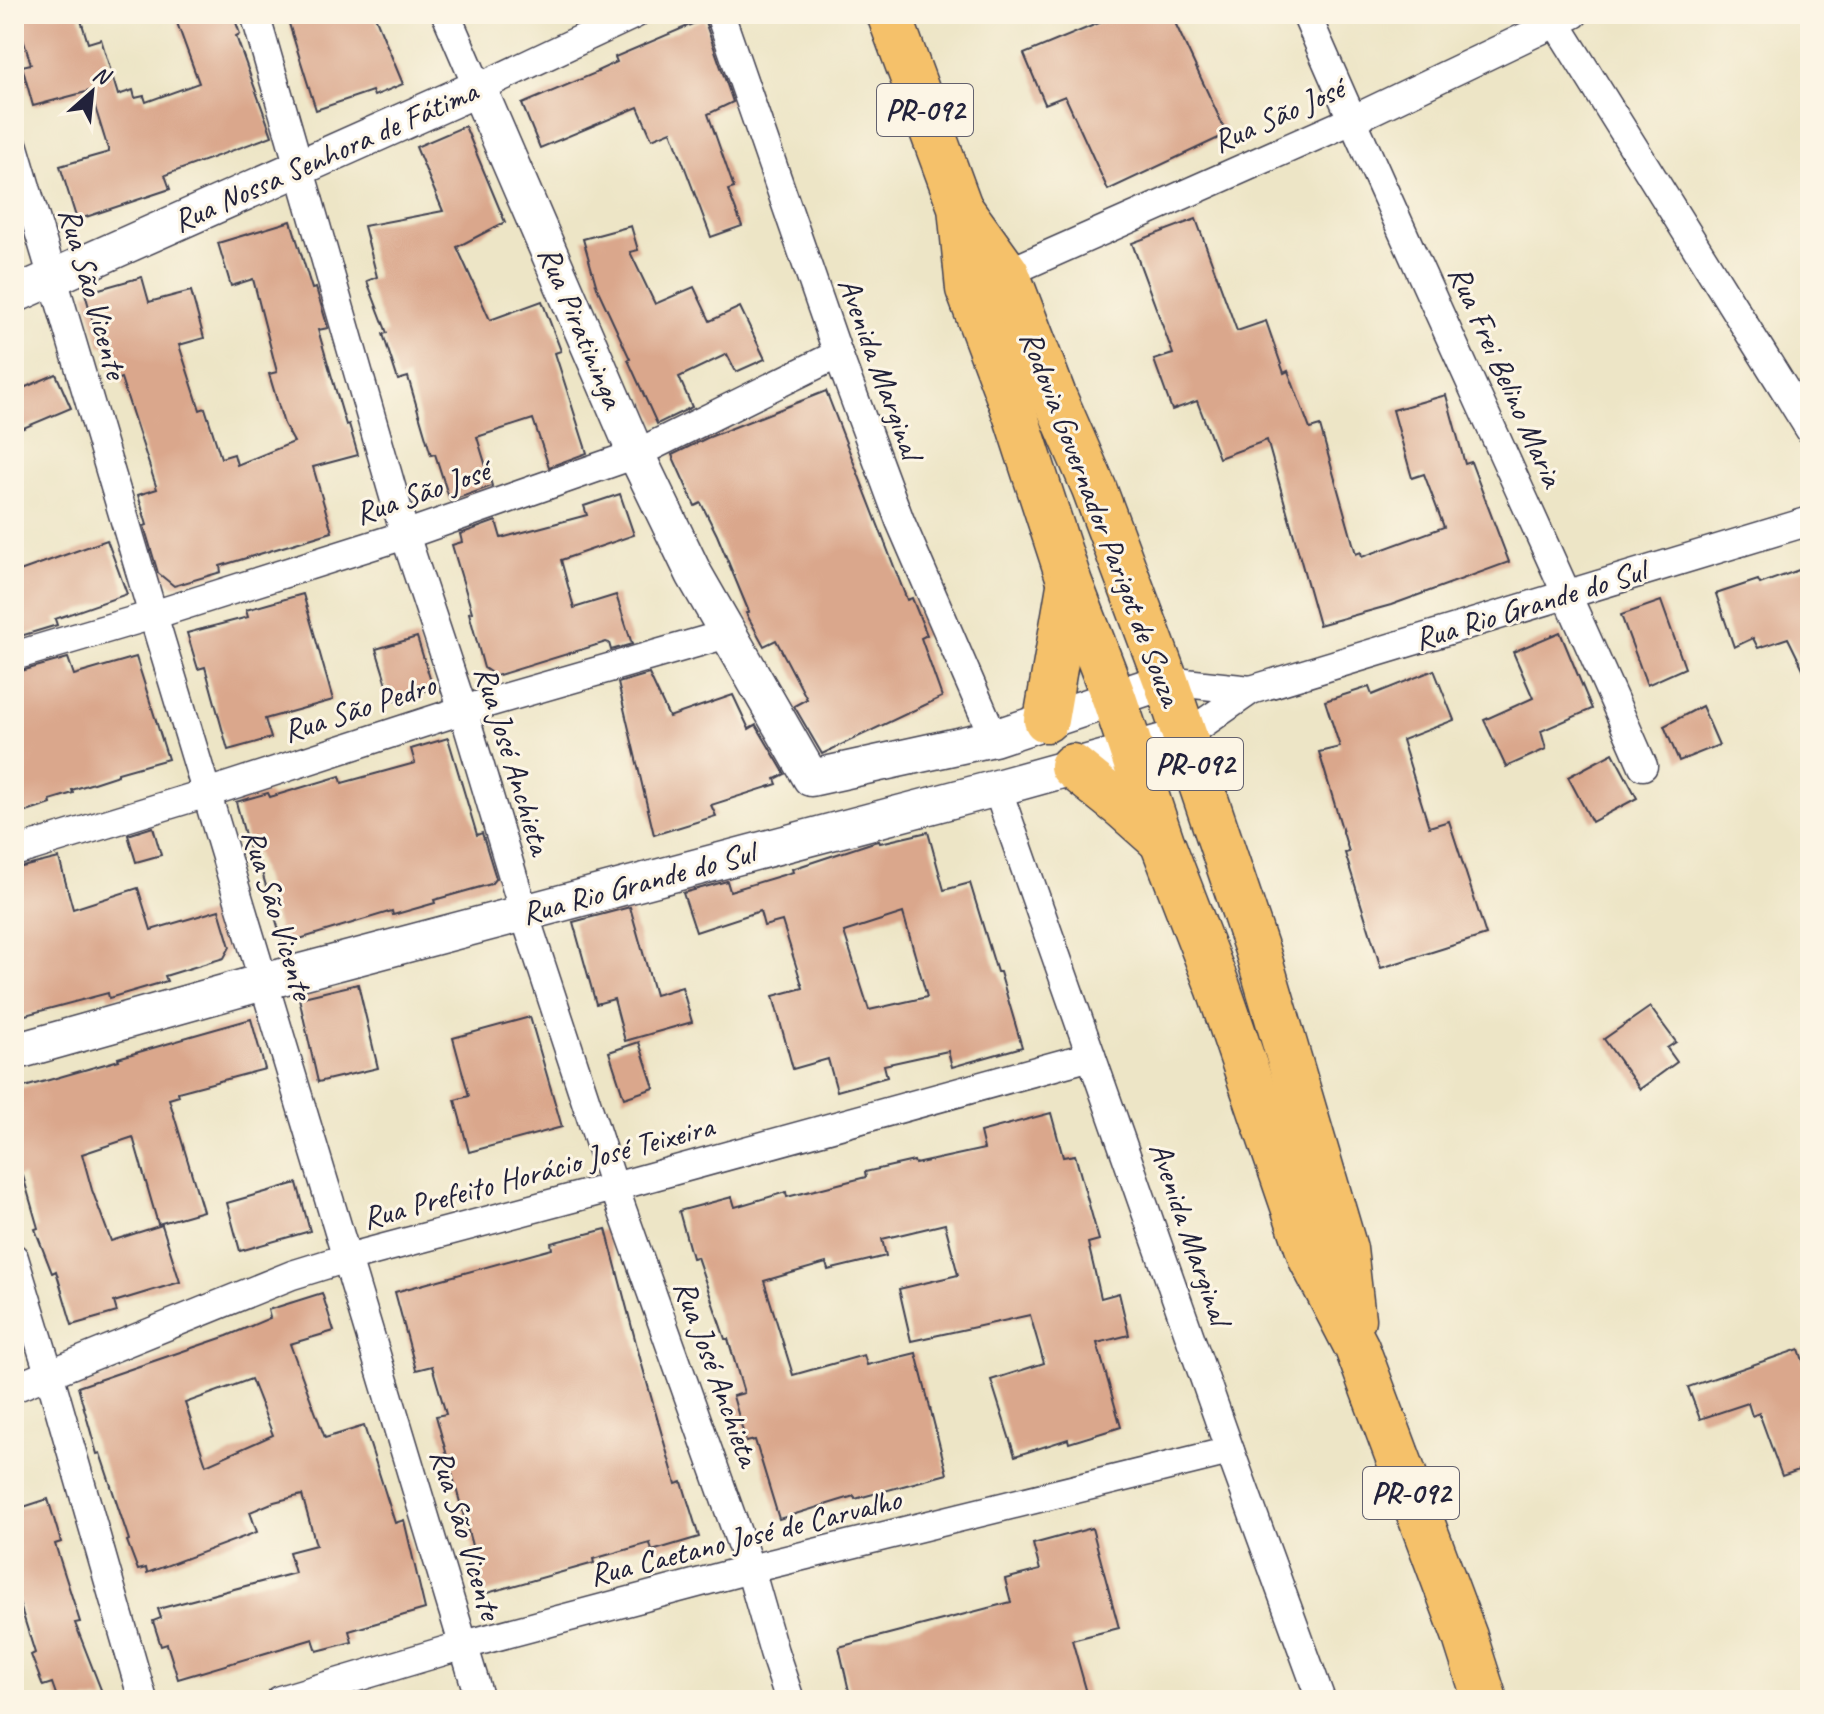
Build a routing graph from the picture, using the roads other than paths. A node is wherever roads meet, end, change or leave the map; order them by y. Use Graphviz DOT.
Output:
graph roads {
  1 [pos="255,14"];
  2 [pos="446,14"];
  3 [pos="635,14"];
  4 [pos="720,14"];
  5 [pos="889,14"];
  6 [pos="1306,14"];
  7 [pos="1565,18"];
  8 [pos="478,88"];
  9 [pos="1352,120"];
  10 [pos="14,147"];
  11 [pos="299,168"];
  12 [pos="960,207"];
  13 [pos="1007,273"];
  14 [pos="52,278"];
  15 [pos="14,295"];
  16 [pos="838,354"];
  17 [pos="1810,430"];
  18 [pos="636,454"];
  19 [pos="1810,521"];
  20 [pos="405,535"];
  21 [pos="1070,583"];
  22 [pos="1567,593"];
  23 [pos="153,615"];
  24 [pos="727,634"];
  25 [pos="14,656"];
  26 [pos="1166,681"];
  27 [pos="1251,690"];
  28 [pos="1114,698"];
  29 [pos="463,710"];
  30 [pos="1046,720"];
  31 [pos="1185,736"];
  32 [pos="994,738"];
  33 [pos="1131,752"];
  34 [pos="1072,766"];
  35 [pos="1643,766"];
  36 [pos="997,788"];
  37 [pos="207,793"];
  38 [pos="1162,842"];
  39 [pos="14,852"];
  40 [pos="524,913"];
  41 [pos="263,982"];
  42 [pos="14,1052"];
  43 [pos="1091,1056"];
  44 [pos="614,1187"];
  45 [pos="14,1258"];
  46 [pos="347,1258"];
  47 [pos="1357,1348"];
  48 [pos="49,1373"];
  49 [pos="14,1388"];
  50 [pos="1230,1451"];
  51 [pos="750,1569"];
  52 [pos="464,1645"];
  53 [pos="1481,1698"];
  54 [pos="143,1700"];
  55 [pos="280,1700"];
  56 [pos="480,1700"];
  57 [pos="790,1700"];
  58 [pos="1321,1700"];
  1 -- 11 [label="street, Rua José Anchieta"];
  2 -- 8 [label="street, Rua Piratininga"];
  3 -- 8 [label="street, Rua Nossa Senhora de Fátima"];
  4 -- 16 [label="street, Avenida Marginal"];
  5 -- 12 [label="main road, Rodovia Governador Parigot de Souza / PR-092"];
  6 -- 9 [label="street, Rua Frei Belino Maria"];
  7 -- 9 [label="street, Rua São José"];
  7 -- 17 [label="street"];
  8 -- 11 [label="street, Rua Nossa Senhora de Fátima"];
  8 -- 18 [label="street, Rua Piratininga"];
  9 -- 13 [label="street, Rua São José"];
  9 -- 22 [label="street, Rua Frei Belino Maria"];
  10 -- 14 [label="street, Rua São Vicente"];
  11 -- 14 [label="street, Rua Nossa Senhora de Fátima"];
  11 -- 20 [label="street, Rua José Anchieta"];
  12 -- 13 [label="main road, Rodovia Governador Parigot de Souza / PR-092"];
  12 -- 21 [label="main road, Rodovia Governador Parigot de Souza / PR-092"];
  13 -- 26 [label="main road, Rodovia Governador Parigot de Souza / PR-092"];
  14 -- 15 [label="street, Rua Nossa Senhora de Fátima"];
  14 -- 23 [label="street, Rua São Vicente"];
  16 -- 18 [label="street, Rua São José"];
  16 -- 32 [label="street, Avenida Marginal"];
  18 -- 20 [label="street, Rua São José"];
  18 -- 24 [label="street, Rua Piratininga"];
  19 -- 22 [label="street, Rua Rio Grande do Sul"];
  20 -- 23 [label="street, Rua São José"];
  20 -- 29 [label="street, Rua José Anchieta"];
  21 -- 28 [label="main road, Rodovia Governador Parigot de Souza / PR-092"];
  21 -- 30 [label="main road"];
  22 -- 27 [label="street, Rua Rio Grande do Sul"];
  22 -- 35 [label="street, Rua Frei Belino Maria"];
  23 -- 25 [label="street, Rua São José"];
  23 -- 37 [label="street, Rua São Vicente"];
  24 -- 29 [label="street, Rua São Pedro"];
  24 -- 32 [label="street, Rua Piratininga"];
  26 -- 27 [label="street, Rua Rio Grande do Sul"];
  26 -- 28 [label="street"];
  26 -- 31 [label="main road, Rodovia Governador Parigot de Souza / PR-092"];
  27 -- 31 [label="street, Rua Rio Grande do Sul"];
  28 -- 30 [label="street"];
  28 -- 33 [label="main road, Rodovia Governador Parigot de Souza / PR-092"];
  29 -- 37 [label="street, Rua São Pedro"];
  29 -- 40 [label="street, Rua José Anchieta"];
  30 -- 32 [label="street"];
  31 -- 33 [label="street, Rua Rio Grande do Sul"];
  31 -- 47 [label="main road, Rodovia Governador Parigot de Souza / PR-092"];
  33 -- 34 [label="street, Rua Rio Grande do Sul"];
  33 -- 38 [label="main road, Rodovia Governador Parigot de Souza / PR-092"];
  34 -- 36 [label="street, Rua Rio Grande do Sul"];
  34 -- 38 [label="main road"];
  36 -- 40 [label="street, Rua Rio Grande do Sul"];
  36 -- 43 [label="street, Avenida Marginal"];
  37 -- 39 [label="street, Rua São Pedro"];
  37 -- 41 [label="street, Rua São Vicente"];
  38 -- 47 [label="main road, Rodovia Governador Parigot de Souza / PR-092"];
  40 -- 41 [label="street, Rua Rio Grande do Sul"];
  40 -- 44 [label="street, Rua José Anchieta"];
  41 -- 42 [label="street, Rua Rio Grande do Sul"];
  41 -- 46 [label="street, Rua São Vicente"];
  43 -- 44 [label="street, Rua Prefeito Horácio José Teixeira"];
  43 -- 50 [label="street, Avenida Marginal"];
  44 -- 46 [label="street, Rua Prefeito Horácio José Teixeira"];
  44 -- 51 [label="street, Rua José Anchieta"];
  45 -- 48 [label="street"];
  46 -- 48 [label="street, Rua Prefeito Horácio José Teixeira"];
  46 -- 52 [label="street, Rua São Vicente"];
  47 -- 53 [label="main road, Rodovia Governador Parigot de Souza / PR-092"];
  48 -- 49 [label="street, Rua Prefeito Horácio José Teixeira"];
  48 -- 54 [label="street"];
  50 -- 51 [label="street, Rua Caetano José de Carvalho"];
  50 -- 58 [label="street, Avenida Marginal"];
  51 -- 52 [label="street, Rua Caetano José de Carvalho"];
  51 -- 57 [label="street, Rua José Anchieta"];
  52 -- 55 [label="street, Rua Caetano José de Carvalho"];
  52 -- 56 [label="street, Rua São Vicente"];
}
